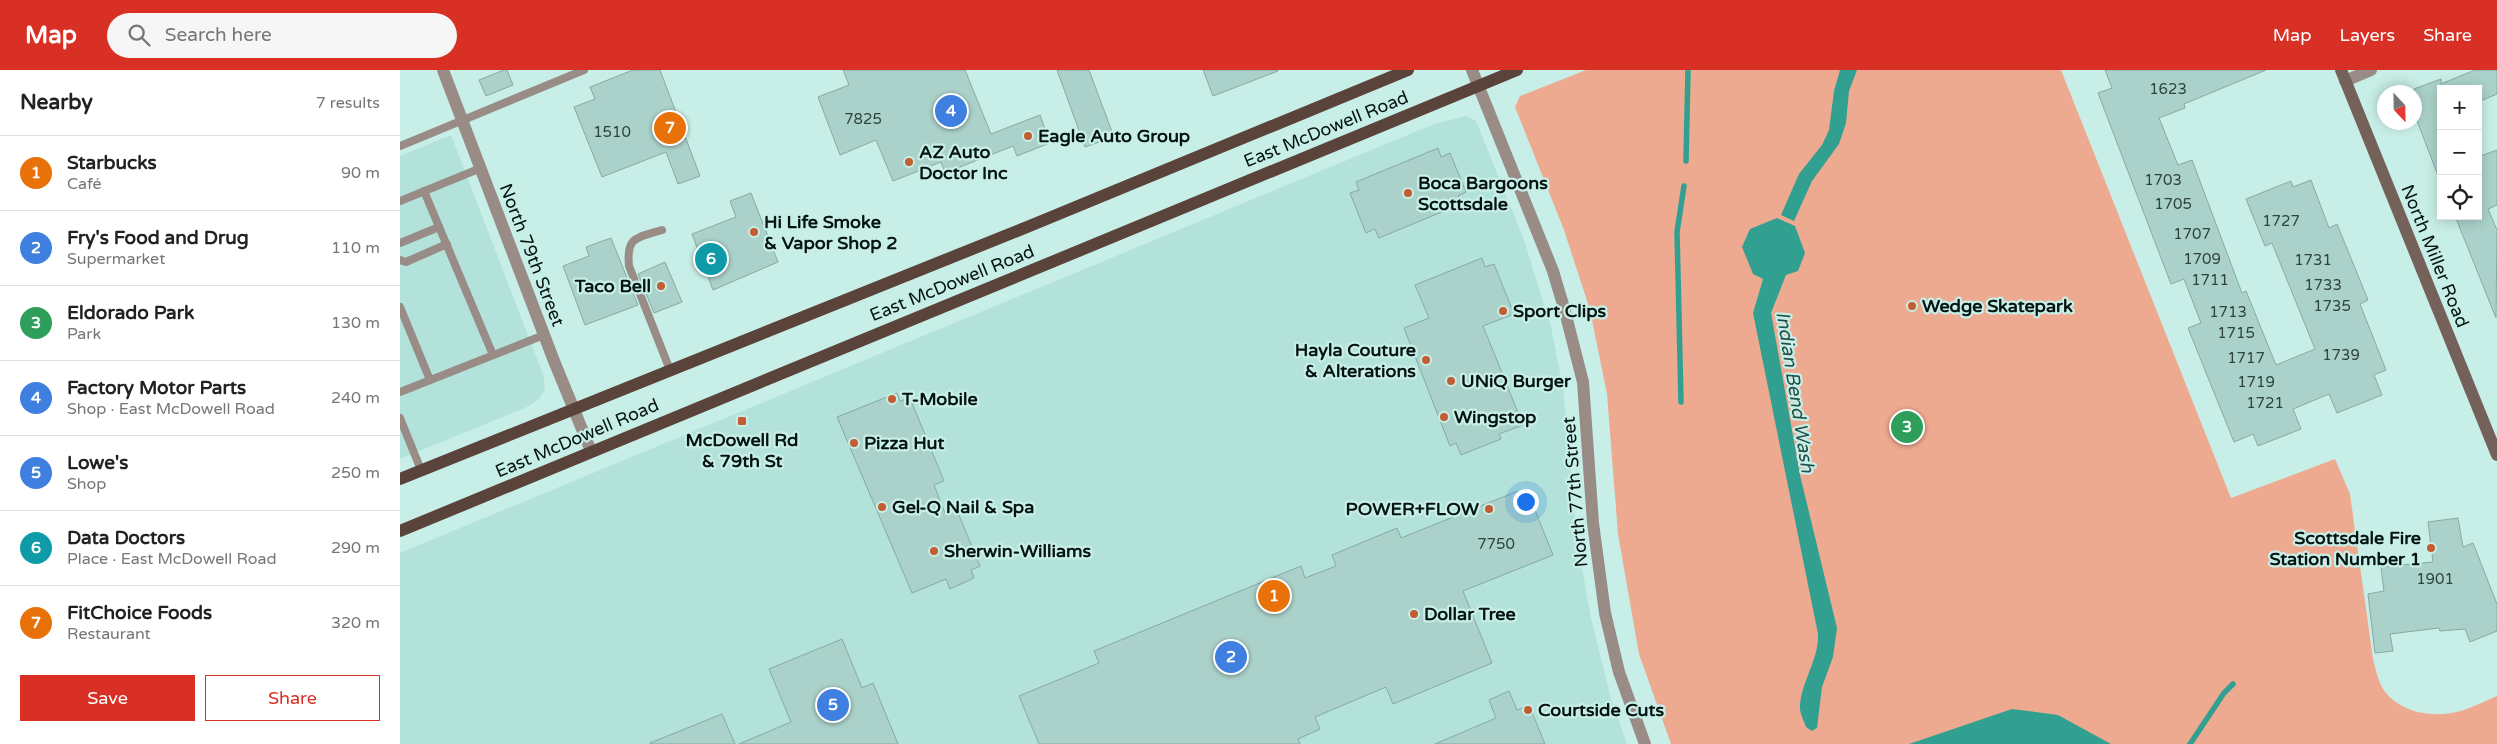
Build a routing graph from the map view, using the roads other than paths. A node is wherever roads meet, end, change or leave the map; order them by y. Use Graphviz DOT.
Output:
graph roads {
  1 [pos="443,70"];
  2 [pos="584,70"];
  3 [pos="1408,70"];
  4 [pos="1472,70"];
  5 [pos="1518,70"];
  6 [pos="2372,70"];
  7 [pos="2343,75"];
  8 [pos="1479,85"];
  9 [pos="462,121"];
  10 [pos="400,146"];
  11 [pos="480,168"];
  12 [pos="424,191"];
  13 [pos="400,201"];
  14 [pos="439,227"];
  15 [pos="662,230"];
  16 [pos="400,243"];
  17 [pos="447,244"];
  18 [pos="400,260"];
  19 [pos="400,307"];
  20 [pos="544,335"];
  21 [pos="493,355"];
  22 [pos="670,370"];
  23 [pos="430,380"];
  24 [pos="400,392"];
  25 [pos="572,408"];
  26 [pos="400,418"];
  27 [pos="591,451"];
  28 [pos="2497,455"];
  29 [pos="421,470"];
  30 [pos="400,479"];
  31 [pos="400,531"];
  32 [pos="1645,744"];
  1 -- 9 [label="street, North 79th Street"];
  2 -- 9 [label="lane"];
  3 -- 22 [label="main road, East McDowell Road"];
  4 -- 8 [label="street, North 77th Street"];
  5 -- 8 [label="main road, East McDowell Road"];
  6 -- 7 [label="street"];
  7 -- 28 [label="street, North Miller Road"];
  8 -- 27 [label="main road, East McDowell Road"];
  8 -- 32 [label="street, North 77th Street"];
  9 -- 10 [label="lane"];
  9 -- 11 [label="street, North 79th Street"];
  11 -- 12 [label="lane"];
  11 -- 20 [label="street, North 79th Street"];
  12 -- 13 [label="lane"];
  12 -- 14 [label="lane"];
  14 -- 16 [label="lane"];
  14 -- 17 [label="lane"];
  15 -- 22 [label="lane"];
  17 -- 18 [label="lane"];
  17 -- 21 [label="lane"];
  19 -- 23 [label="lane"];
  20 -- 21 [label="lane"];
  20 -- 25 [label="street, North 79th Street"];
  21 -- 23 [label="lane"];
  22 -- 25 [label="main road, East McDowell Road"];
  23 -- 24 [label="lane"];
  25 -- 27 [label="street, North 79th Street"];
  25 -- 29 [label="main road, East McDowell Road"];
  26 -- 29 [label="lane"];
  27 -- 31 [label="main road, East McDowell Road"];
  29 -- 30 [label="main road, East McDowell Road"];
}
